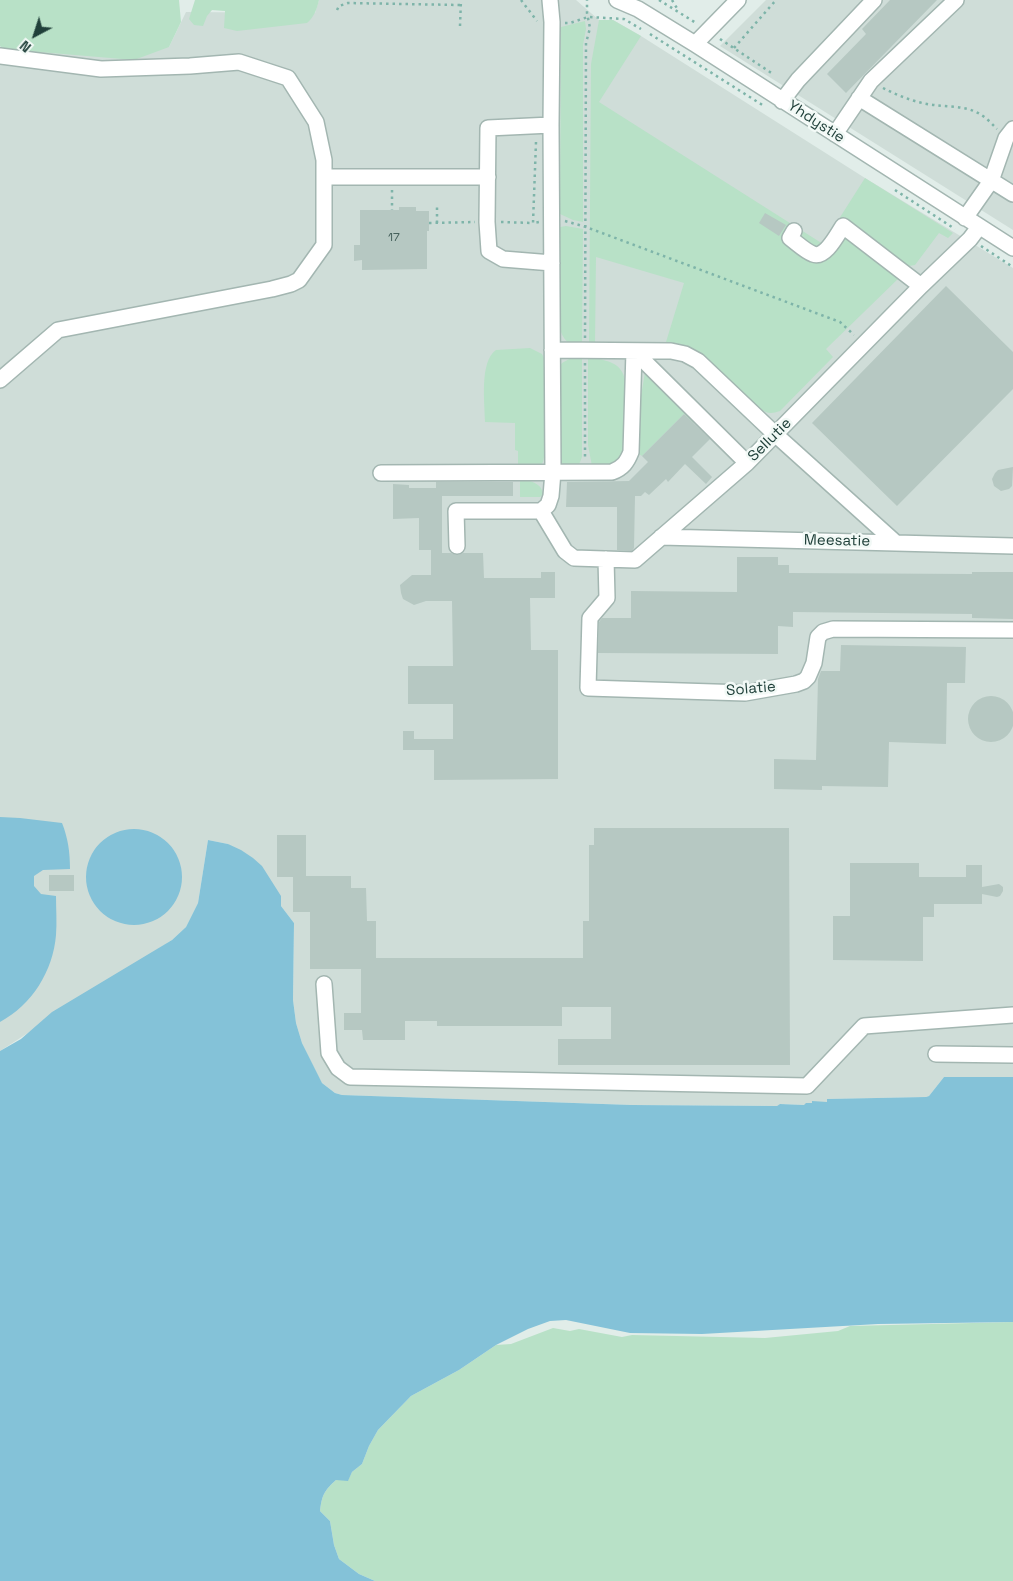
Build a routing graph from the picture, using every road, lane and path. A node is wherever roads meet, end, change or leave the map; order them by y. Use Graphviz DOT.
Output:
graph roads {
  1 [pos="461,0"];
  2 [pos="521,0"];
  3 [pos="550,0"];
  4 [pos="587,0"];
  5 [pos="617,0"];
  6 [pos="672,0"];
  7 [pos="738,0"];
  8 [pos="776,0"];
  9 [pos="874,0"];
  10 [pos="956,0"];
  11 [pos="460,6"];
  12 [pos="337,10"];
  13 [pos="678,11"];
  14 [pos="588,17"];
  15 [pos="552,22"];
  16 [pos="460,26"];
  17 [pos="695,44"];
  18 [pos="734,48"];
  19 [pos="0,56"];
  20 [pos="871,81"];
  21 [pos="859,98"];
  22 [pos="782,101"];
  23 [pos="766,108"];
  24 [pos="544,126"];
  25 [pos="835,134"];
  26 [pos="1010,134"];
  27 [pos="392,176"];
  28 [pos="324,177"];
  29 [pos="488,177"];
  30 [pos="991,181"];
  31 [pos="887,185"];
  32 [pos="1013,194"];
  33 [pos="437,206"];
  34 [pos="392,210"];
  35 [pos="965,218"];
  36 [pos="552,222"];
  37 [pos="437,223"];
  38 [pos="586,227"];
  39 [pos="794,231"];
  40 [pos="974,233"];
  41 [pos="1013,248"];
  42 [pos="552,263"];
  43 [pos="1013,267"];
  44 [pos="920,286"];
  45 [pos="864,344"];
  46 [pos="552,350"];
  47 [pos="585,351"];
  48 [pos="634,351"];
  49 [pos="0,380"];
  50 [pos="776,435"];
  51 [pos="747,463"];
  52 [pos="553,472"];
  53 [pos="585,472"];
  54 [pos="381,473"];
  55 [pos="540,511"];
  56 [pos="662,537"];
  57 [pos="896,543"];
  58 [pos="457,546"];
  59 [pos="1013,546"];
  60 [pos="606,559"];
  61 [pos="1013,630"];
  62 [pos="324,984"];
  63 [pos="1013,1015"];
  64 [pos="936,1054"];
  65 [pos="1013,1055"];
  1 -- 11 [label="path"];
  2 -- 15 [label="path"];
  3 -- 15 [label="lane"];
  4 -- 14 [label="path"];
  5 -- 17 [label="lane, Yhdystie"];
  6 -- 13 [label="path"];
  7 -- 17 [label="lane"];
  8 -- 18 [label="path"];
  9 -- 22 [label="lane"];
  10 -- 20 [label="lane"];
  11 -- 12 [label="path"];
  11 -- 16 [label="path"];
  14 -- 15 [label="path"];
  14 -- 23 [label="path"];
  14 -- 38 [label="path"];
  15 -- 24 [label="lane"];
  17 -- 22 [label="lane, Yhdystie"];
  19 -- 28 [label="lane"];
  20 -- 21 [label="lane"];
  20 -- 26 [label="path"];
  21 -- 25 [label="lane"];
  21 -- 30 [label="lane"];
  22 -- 25 [label="lane, Yhdystie"];
  24 -- 29 [label="lane"];
  24 -- 36 [label="lane"];
  24 -- 36 [label="path"];
  25 -- 35 [label="lane, Yhdystie"];
  26 -- 30 [label="lane"];
  27 -- 28 [label="lane"];
  27 -- 29 [label="lane"];
  27 -- 34 [label="path"];
  28 -- 49 [label="lane"];
  29 -- 42 [label="lane"];
  30 -- 32 [label="lane"];
  30 -- 35 [label="lane"];
  31 -- 40 [label="path"];
  33 -- 37 [label="path"];
  35 -- 40 [label="lane, Yhdystie"];
  36 -- 38 [label="path"];
  36 -- 42 [label="lane"];
  38 -- 45 [label="path"];
  38 -- 47 [label="path"];
  39 -- 44 [label="lane"];
  40 -- 41 [label="lane, Yhdystie"];
  40 -- 43 [label="path"];
  40 -- 44 [label="lane, Sellutie"];
  42 -- 46 [label="lane"];
  44 -- 45 [label="lane, Sellutie"];
  45 -- 50 [label="lane, Sellutie"];
  46 -- 47 [label="lane"];
  46 -- 52 [label="lane"];
  47 -- 48 [label="lane"];
  47 -- 53 [label="path"];
  48 -- 50 [label="lane"];
  48 -- 51 [label="lane"];
  48 -- 53 [label="lane"];
  50 -- 51 [label="lane, Sellutie"];
  50 -- 57 [label="lane"];
  51 -- 56 [label="lane, Sellutie"];
  52 -- 53 [label="lane"];
  52 -- 54 [label="lane"];
  52 -- 55 [label="lane"];
  55 -- 58 [label="lane"];
  55 -- 60 [label="lane, Sellutie"];
  56 -- 57 [label="lane, Meesatie"];
  56 -- 60 [label="lane, Sellutie"];
  57 -- 59 [label="lane, Meesatie"];
  60 -- 61 [label="lane, Solatie"];
  62 -- 63 [label="lane"];
  64 -- 65 [label="lane"];
}
